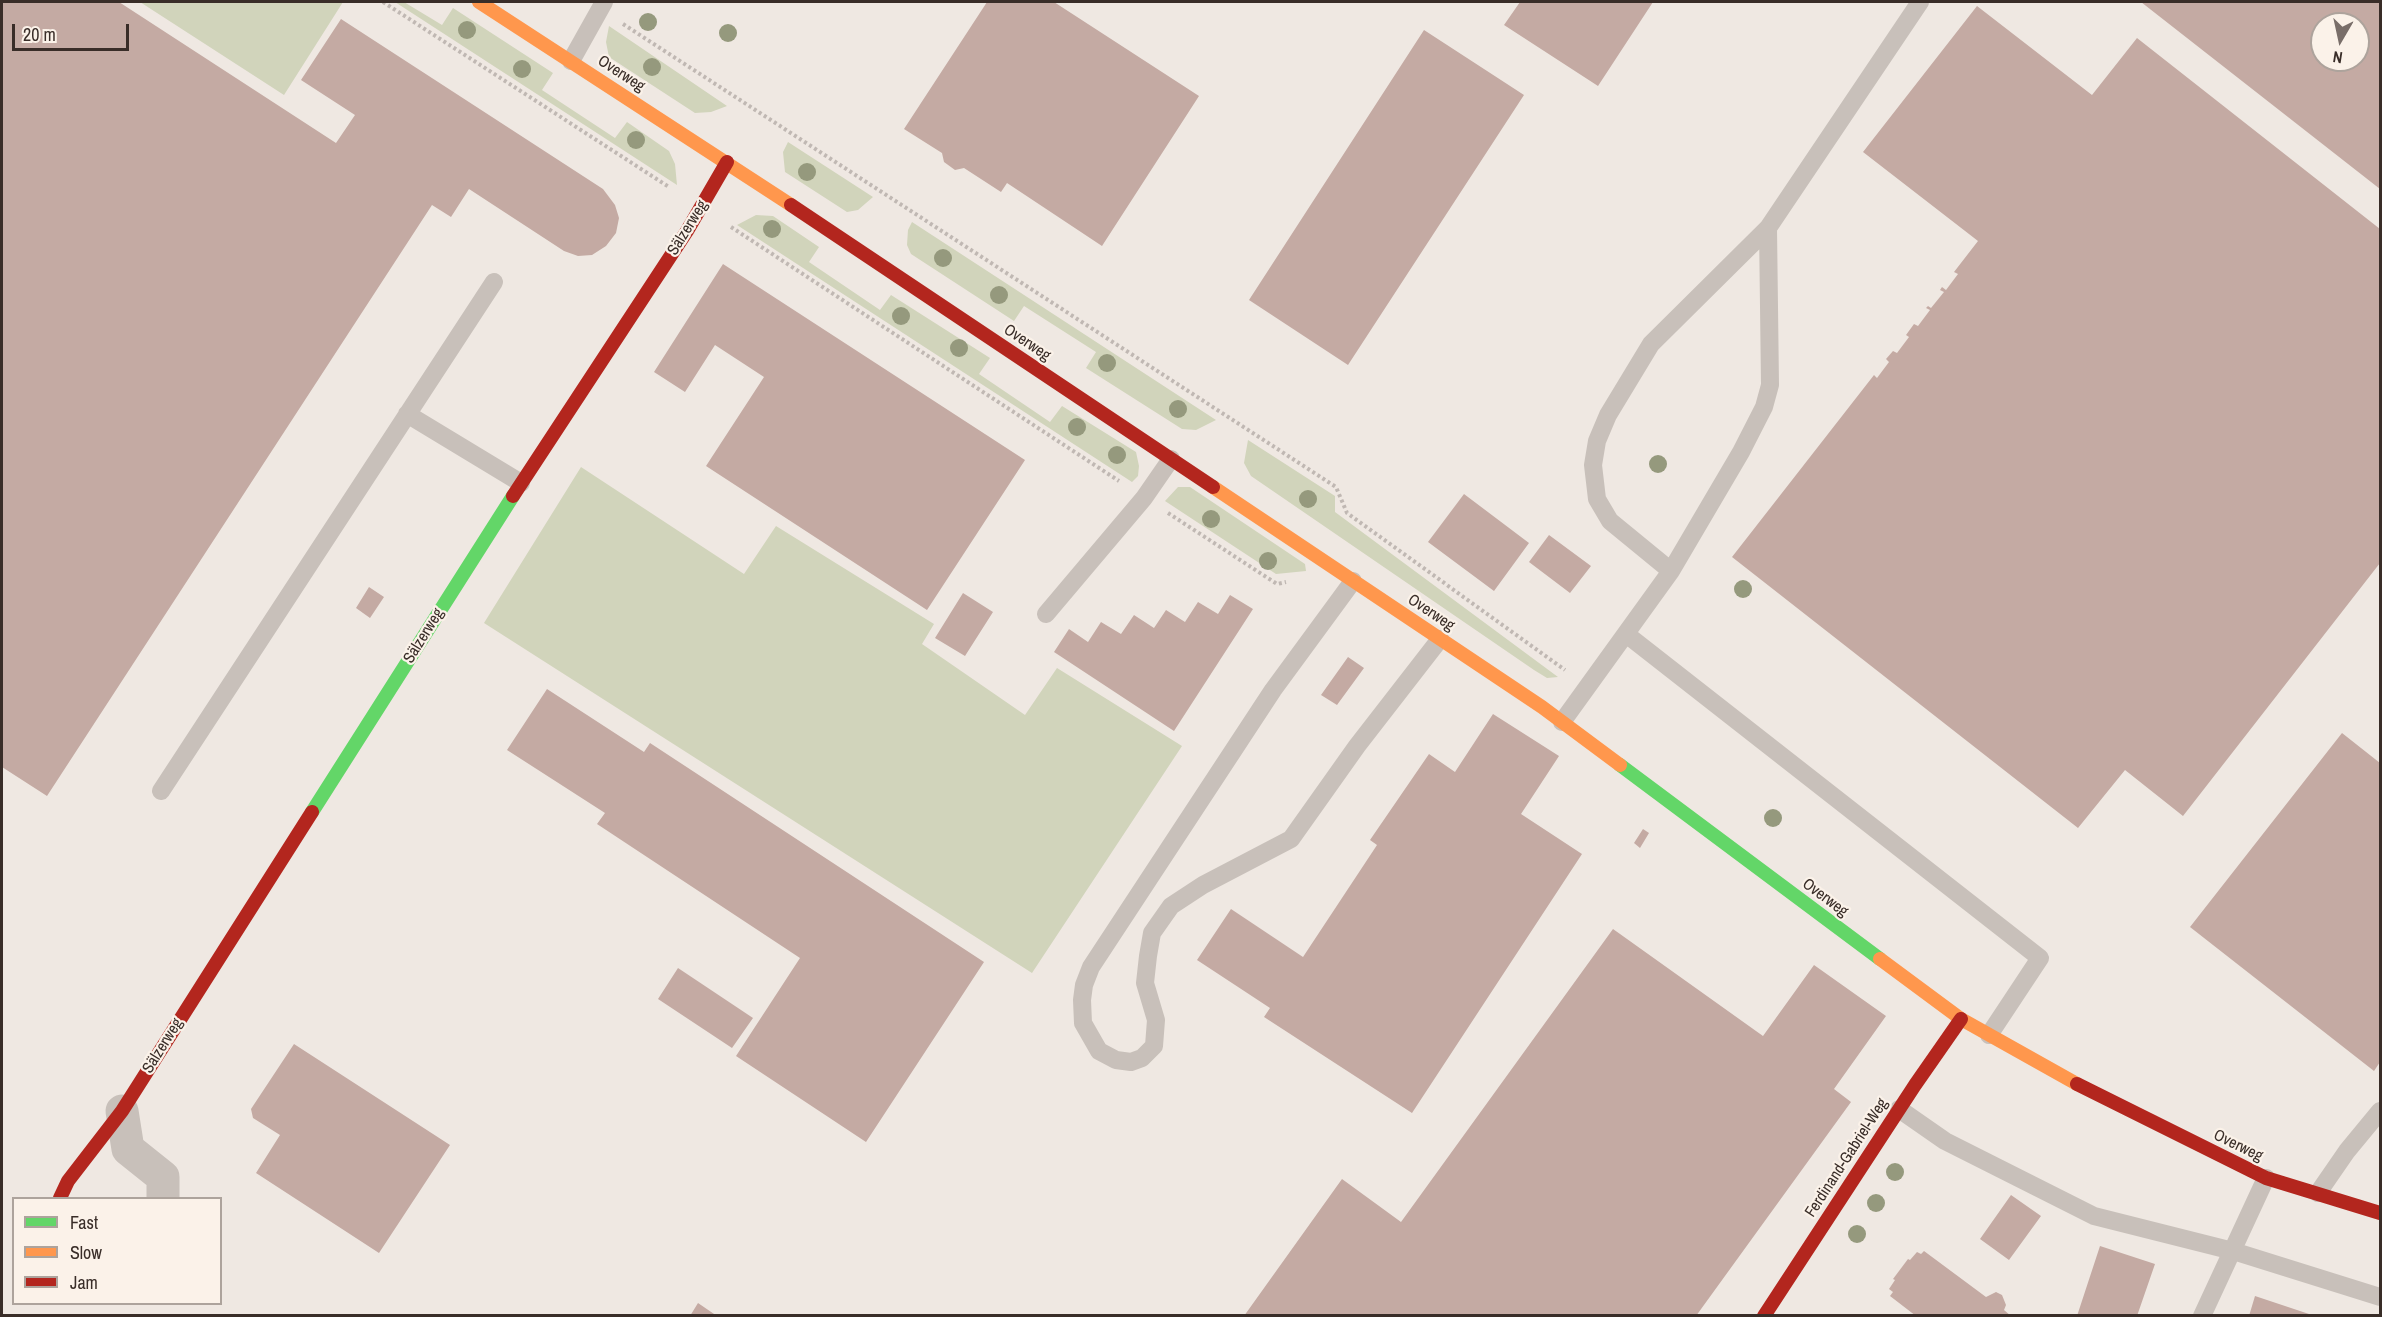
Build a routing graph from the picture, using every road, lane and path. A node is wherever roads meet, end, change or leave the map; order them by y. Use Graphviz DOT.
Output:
graph roads {
  1 [pos="383,2"];
  2 [pos="479,2"];
  3 [pos="1920,2"];
  4 [pos="602,5"];
  5 [pos="571,61"];
  6 [pos="727,162"];
  7 [pos="701,208"];
  8 [pos="1767,228"];
  9 [pos="494,282"];
  10 [pos="407,414"];
  11 [pos="1171,459"];
  12 [pos="521,483"];
  13 [pos="1144,498"];
  14 [pos="1671,571"];
  15 [pos="1347,577"];
  16 [pos="1046,614"];
  17 [pos="1626,634"];
  18 [pos="1440,639"];
  19 [pos="1588,687"];
  20 [pos="1562,722"];
  21 [pos="161,791"];
  22 [pos="1961,1019"];
  23 [pos="1989,1035"];
  24 [pos="1899,1109"];
  25 [pos="122,1111"];
  26 [pos="2380,1111"];
  27 [pos="2266,1178"];
  28 [pos="2318,1193"];
  29 [pos="60,1197"];
  30 [pos="163,1197"];
  31 [pos="2380,1213"];
  32 [pos="2233,1251"];
  33 [pos="2380,1297"];
  34 [pos="1764,1316"];
  35 [pos="2202,1316"];
  1 -- 7 [label="path"];
  2 -- 5 [label="street, Overweg"];
  3 -- 8 [label="lane"];
  4 -- 5 [label="lane"];
  4 -- 19 [label="path"];
  5 -- 6 [label="street, Overweg"];
  6 -- 7 [label="street, Sälzerweg"];
  6 -- 11 [label="street, Overweg"];
  7 -- 12 [label="street, Sälzerweg"];
  7 -- 13 [label="path"];
  8 -- 14 [label="lane"];
  8 -- 14 [label="lane"];
  9 -- 10 [label="lane"];
  10 -- 12 [label="lane"];
  10 -- 21 [label="lane"];
  11 -- 13 [label="lane"];
  11 -- 15 [label="street, Overweg"];
  12 -- 25 [label="street, Sälzerweg"];
  13 -- 15 [label="path"];
  13 -- 16 [label="lane"];
  14 -- 17 [label="lane"];
  15 -- 18 [label="street, Overweg"];
  15 -- 18 [label="lane"];
  17 -- 19 [label="lane"];
  17 -- 23 [label="lane"];
  18 -- 20 [label="street, Overweg"];
  19 -- 20 [label="lane"];
  20 -- 22 [label="street, Overweg"];
  22 -- 23 [label="street, Overweg"];
  22 -- 24 [label="street, Ferdinand-Gabriel-Weg"];
  23 -- 27 [label="street, Overweg"];
  24 -- 32 [label="lane"];
  24 -- 34 [label="street, Ferdinand-Gabriel-Weg"];
  25 -- 29 [label="street, Sälzerweg"];
  25 -- 30 [label="street"];
  26 -- 28 [label="lane"];
  27 -- 28 [label="street, Overweg"];
  27 -- 32 [label="lane"];
  28 -- 31 [label="street, Overweg"];
  32 -- 33 [label="lane"];
  32 -- 35 [label="lane"];
}
